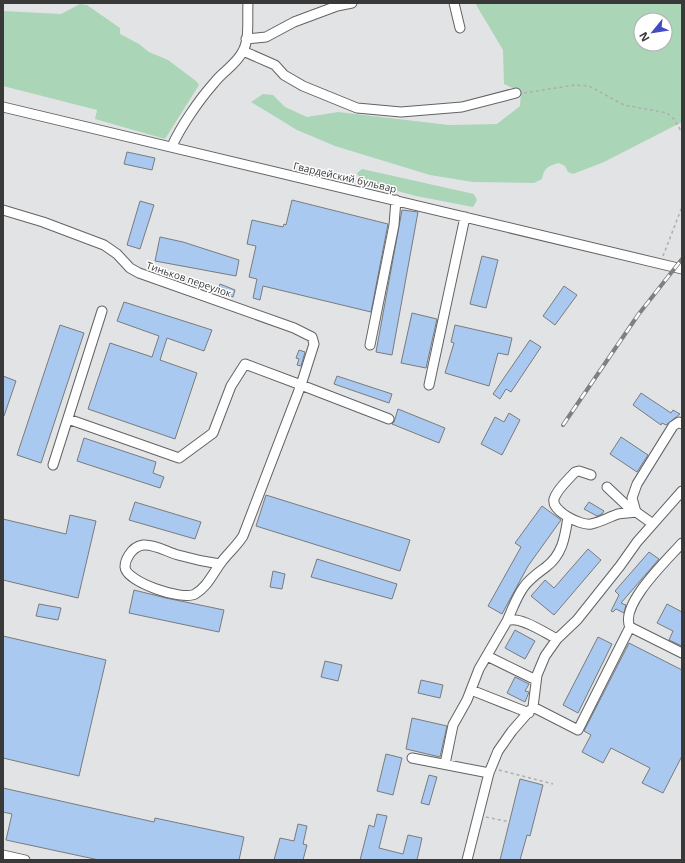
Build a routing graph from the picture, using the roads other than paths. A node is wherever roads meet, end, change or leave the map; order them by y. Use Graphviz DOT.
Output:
graph roads {
  1 [pos="248,3"];
  2 [pos="352,3"];
  3 [pos="454,3"];
  4 [pos="460,28"];
  5 [pos="246,39"];
  6 [pos="243,51"];
  7 [pos="516,93"];
  8 [pos="3,107"];
  9 [pos="172,146"];
  10 [pos="396,200"];
  11 [pos="3,210"];
  12 [pos="465,217"];
  13 [pos="682,269"];
  14 [pos="102,311"];
  15 [pos="370,345"];
  16 [pos="428,384"];
  17 [pos="301,385"];
  18 [pos="68,419"];
  19 [pos="389,419"];
  20 [pos="682,424"];
  21 [pos="53,465"];
  22 [pos="591,475"];
  23 [pos="607,487"];
  24 [pos="682,491"];
  25 [pos="636,512"];
  26 [pos="568,517"];
  27 [pos="653,524"];
  28 [pos="682,543"];
  29 [pos="220,564"];
  30 [pos="506,621"];
  31 [pos="630,627"];
  32 [pos="557,639"];
  33 [pos="682,653"];
  34 [pos="487,656"];
  35 [pos="536,680"];
  36 [pos="472,690"];
  37 [pos="531,710"];
  38 [pos="412,758"];
  39 [pos="445,764"];
  40 [pos="490,770"];
  41 [pos="3,855"];
  42 [pos="25,860"];
  43 [pos="467,860"];
  1 -- 5 [label="street"];
  2 -- 5 [label="street"];
  3 -- 4 [label="street"];
  5 -- 6 [label="street"];
  6 -- 7 [label="street"];
  6 -- 9 [label="street"];
  8 -- 9 [label="street, Гвардейский бульвар"];
  9 -- 10 [label="street, Гвардейский бульвар"];
  10 -- 12 [label="street, Гвардейский бульвар"];
  10 -- 15 [label="street"];
  11 -- 17 [label="street, Тиньков переулок"];
  12 -- 13 [label="street, Гвардейский бульвар"];
  12 -- 16 [label="street"];
  14 -- 18 [label="street"];
  17 -- 18 [label="street"];
  17 -- 19 [label="street"];
  17 -- 29 [label="street"];
  18 -- 21 [label="street"];
  20 -- 25 [label="street"];
  22 -- 26 [label="street"];
  23 -- 25 [label="street"];
  24 -- 27 [label="street"];
  25 -- 26 [label="street"];
  25 -- 27 [label="street"];
  26 -- 30 [label="street"];
  27 -- 32 [label="street"];
  28 -- 31 [label="street"];
  29 -- 29 [label="street"];
  30 -- 32 [label="street"];
  30 -- 34 [label="street"];
  31 -- 33 [label="street"];
  31 -- 37 [label="street"];
  32 -- 35 [label="street"];
  34 -- 35 [label="street"];
  34 -- 36 [label="street"];
  35 -- 37 [label="street"];
  36 -- 37 [label="street"];
  36 -- 39 [label="street"];
  37 -- 40 [label="street"];
  38 -- 39 [label="street"];
  39 -- 40 [label="street"];
  40 -- 43 [label="street"];
  41 -- 42 [label="street"];
}
